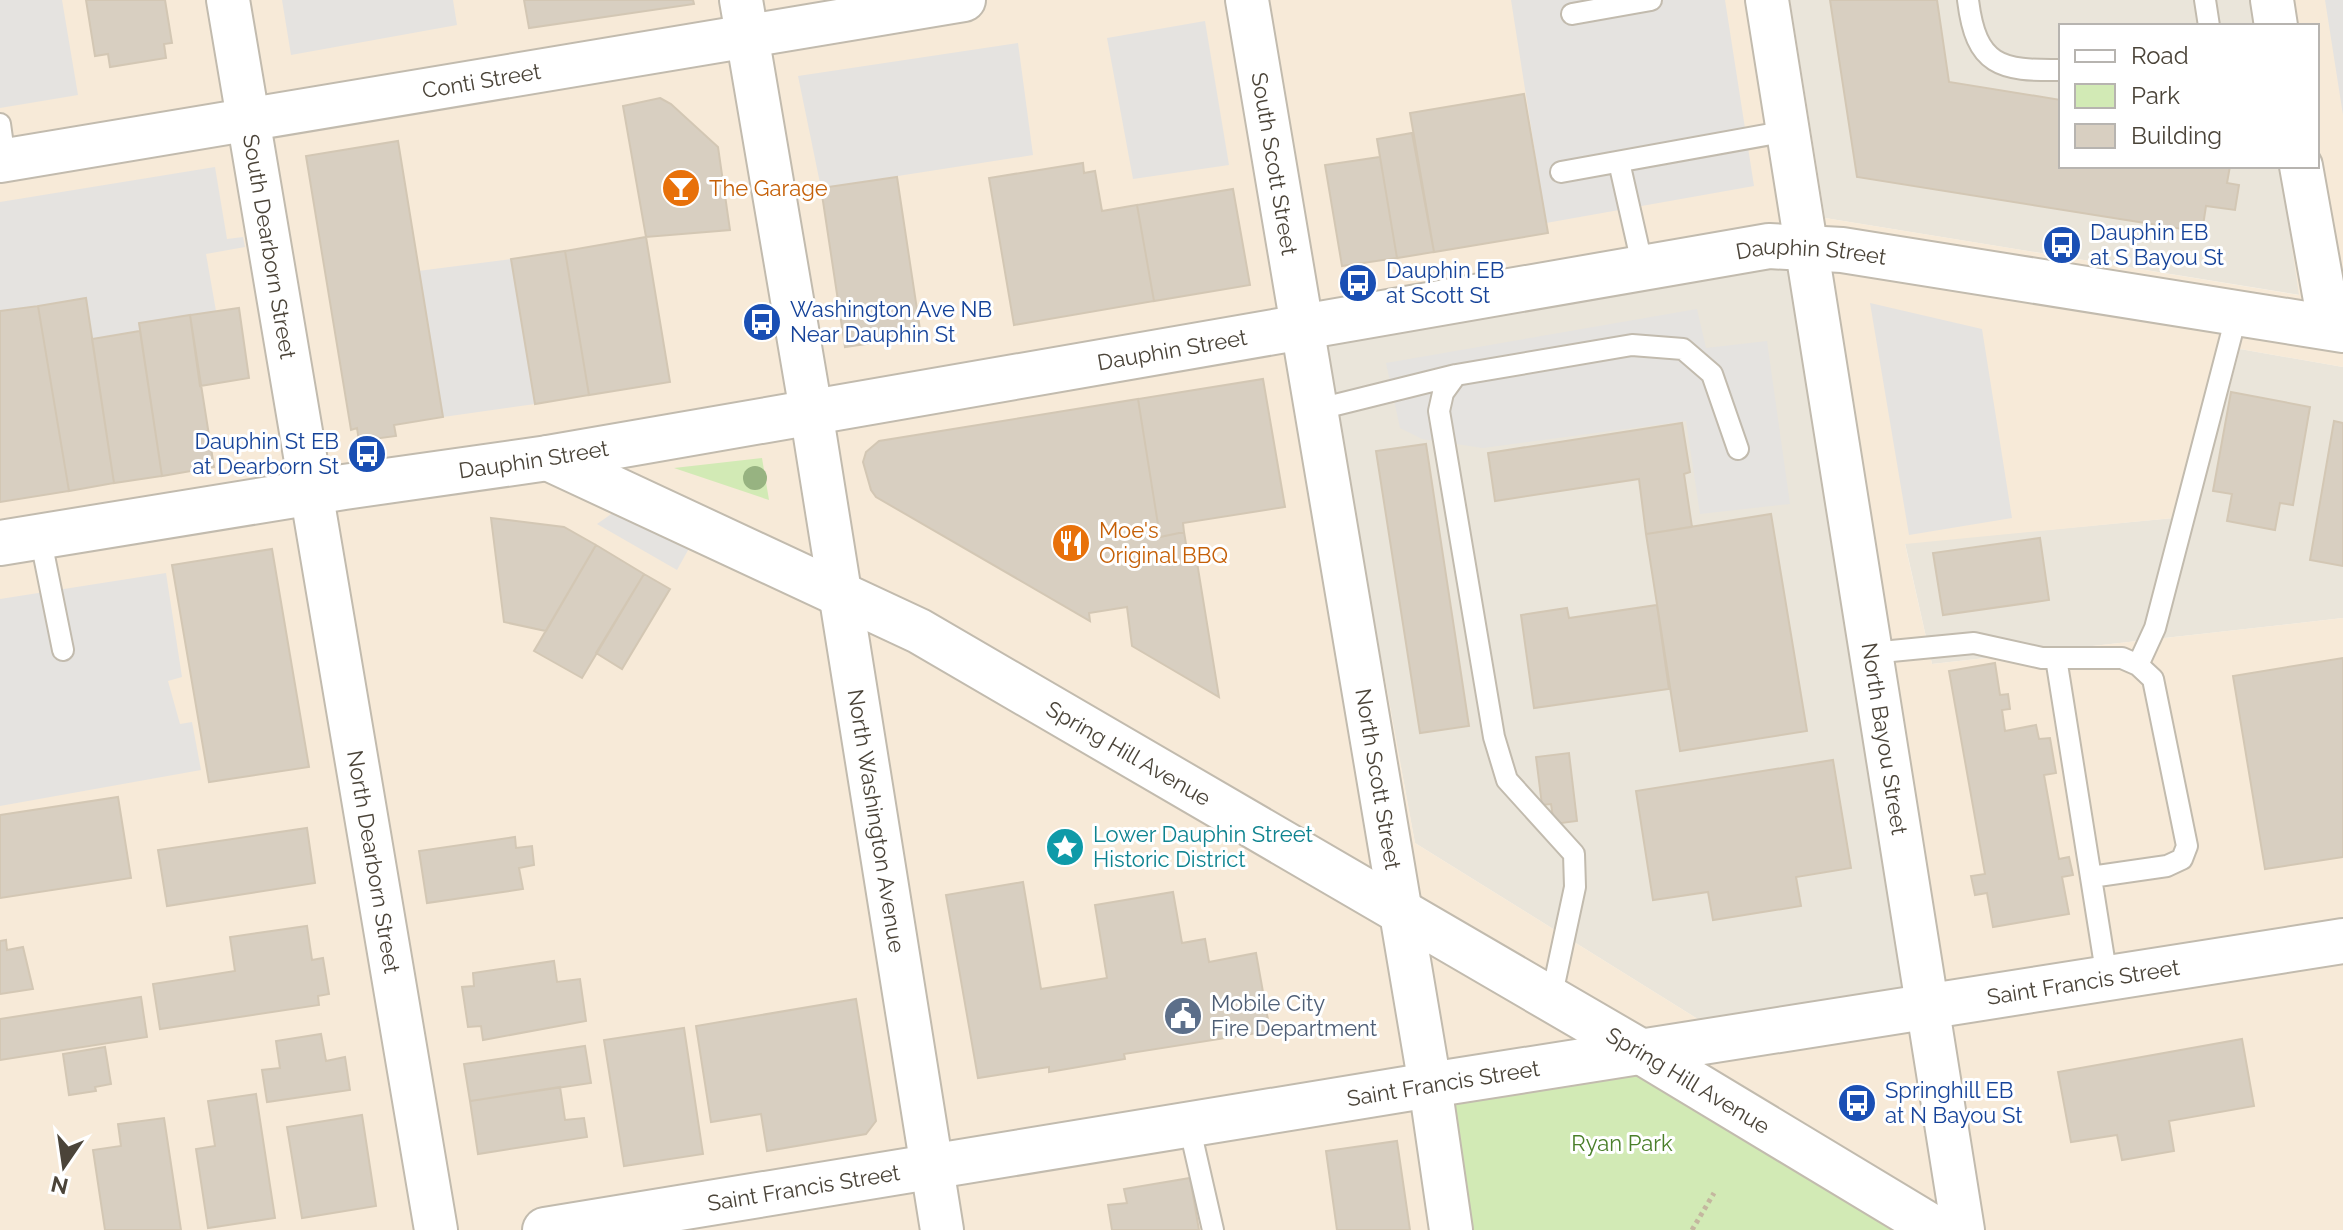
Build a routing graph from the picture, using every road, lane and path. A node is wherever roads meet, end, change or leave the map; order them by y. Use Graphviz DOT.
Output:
graph roads {
  1 [pos="228,0"];
  2 [pos="964,0"];
  3 [pos="1247,0"];
  4 [pos="1651,0"];
  5 [pos="1767,0"];
  6 [pos="1968,0"];
  7 [pos="2205,0"];
  8 [pos="2272,0"];
  9 [pos="1572,14"];
  10 [pos="744,18"];
  11 [pos="2209,24"];
  12 [pos="2276,24"];
  13 [pos="2059,70"];
  14 [pos="247,119"];
  15 [pos="1788,131"];
  16 [pos="2,148"];
  17 [pos="1619,162"];
  18 [pos="2301,168"];
  19 [pos="1561,172"];
  20 [pos="1808,247"];
  21 [pos="1643,268"];
  22 [pos="2237,313"];
  23 [pos="1301,327"];
  24 [pos="2337,329"];
  25 [pos="1456,375"];
  26 [pos="1315,410"];
  27 [pos="811,411"];
  28 [pos="1738,449"];
  29 [pos="548,458"];
  30 [pos="311,492"];
  31 [pos="20,539"];
  32 [pos="840,592"];
  33 [pos="63,650"];
  34 [pos="1871,653"];
  35 [pos="2056,658"];
  36 [pos="2138,665"];
  37 [pos="2091,877"];
  38 [pos="1400,910"];
  39 [pos="2343,941"];
  40 [pos="2107,978"];
  41 [pos="1551,999"];
  42 [pos="1927,1007"];
  43 [pos="1640,1051"];
  44 [pos="1430,1085"];
  45 [pos="1189,1125"];
  46 [pos="932,1167"];
  47 [pos="1714,1193"];
  48 [pos="436,1230"];
  49 [pos="545,1230"];
  50 [pos="942,1230"];
  51 [pos="1213,1230"];
  52 [pos="1451,1230"];
  53 [pos="1692,1230"];
  54 [pos="1937,1230"];
  55 [pos="1963,1230"];
  1 -- 14 [label="street, South Dearborn Street"];
  2 -- 10 [label="street, Conti Street"];
  3 -- 23 [label="street, South Scott Street"];
  4 -- 9 [label="lane"];
  5 -- 15 [label="street, North Bayou Street"];
  6 -- 13 [label="lane"];
  7 -- 11 [label="lane"];
  8 -- 12 [label="street"];
  10 -- 14 [label="street, Conti Street"];
  10 -- 27 [label="street, North Washington Avenue"];
  14 -- 16 [label="street, Conti Street"];
  14 -- 30 [label="street, South Dearborn Street"];
  15 -- 17 [label="lane"];
  15 -- 20 [label="street, North Bayou Street"];
  17 -- 19 [label="lane"];
  17 -- 21 [label="lane"];
  18 -- 24 [label="street"];
  20 -- 21 [label="street, Dauphin Street"];
  20 -- 22 [label="street, Dauphin Street"];
  20 -- 34 [label="street, North Bayou Street"];
  21 -- 23 [label="street, Dauphin Street"];
  22 -- 24 [label="street, Dauphin Street"];
  22 -- 36 [label="lane"];
  23 -- 26 [label="street, North Scott Street"];
  23 -- 27 [label="street, Dauphin Street"];
  25 -- 26 [label="lane"];
  25 -- 28 [label="lane"];
  25 -- 41 [label="lane"];
  26 -- 38 [label="street, North Scott Street"];
  27 -- 29 [label="street, Dauphin Street"];
  27 -- 32 [label="street, North Washington Avenue"];
  29 -- 30 [label="street, Dauphin Street"];
  29 -- 32 [label="street, Spring Hill Avenue"];
  30 -- 31 [label="street, Dauphin Street"];
  30 -- 48 [label="street, North Dearborn Street"];
  31 -- 33 [label="lane"];
  32 -- 38 [label="street, Spring Hill Avenue"];
  32 -- 46 [label="street, North Washington Avenue"];
  34 -- 35 [label="lane"];
  34 -- 42 [label="street, North Bayou Street"];
  35 -- 36 [label="lane"];
  35 -- 37 [label="lane"];
  36 -- 37 [label="lane"];
  37 -- 40 [label="lane"];
  38 -- 41 [label="street, Spring Hill Avenue"];
  38 -- 44 [label="street, North Scott Street"];
  39 -- 40 [label="street, Saint Francis Street"];
  40 -- 42 [label="street, Saint Francis Street"];
  41 -- 43 [label="street, Spring Hill Avenue"];
  42 -- 43 [label="street, Saint Francis Street"];
  42 -- 55 [label="street, North Bayou Street"];
  43 -- 44 [label="street, Saint Francis Street"];
  43 -- 54 [label="street, Spring Hill Avenue"];
  44 -- 45 [label="street, Saint Francis Street"];
  44 -- 52 [label="street, North Scott Street"];
  45 -- 46 [label="street, Saint Francis Street"];
  45 -- 51 [label="lane"];
  46 -- 49 [label="street, Saint Francis Street"];
  46 -- 50 [label="street, North Washington Avenue"];
  47 -- 53 [label="path"];
}
